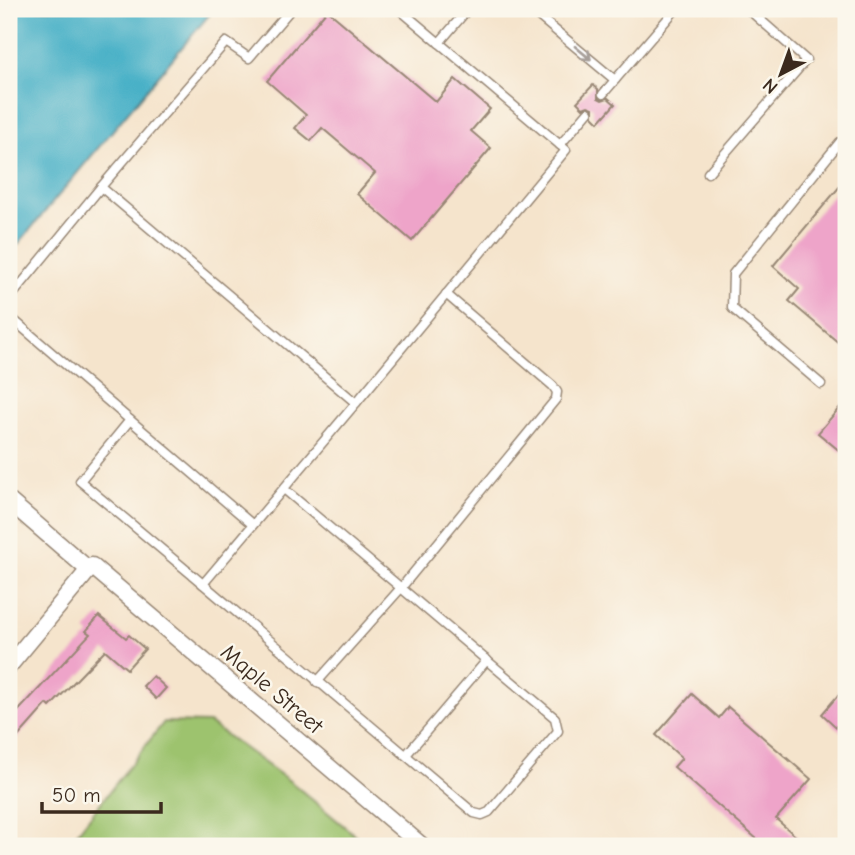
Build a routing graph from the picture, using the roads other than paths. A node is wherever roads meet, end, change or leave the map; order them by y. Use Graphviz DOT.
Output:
graph roads {
  1 [pos="291,9"];
  2 [pos="399,9"];
  3 [pos="468,9"];
  4 [pos="530,9"];
  5 [pos="676,9"];
  6 [pos="748,9"];
  7 [pos="439,43"];
  8 [pos="615,80"];
  9 [pos="603,94"];
  10 [pos="588,112"];
  11 [pos="846,141"];
  12 [pos="560,145"];
  13 [pos="708,173"];
  14 [pos="101,187"];
  15 [pos="446,294"];
  16 [pos="9,299"];
  17 [pos="9,316"];
  18 [pos="821,384"];
  19 [pos="356,403"];
  20 [pos="130,421"];
  21 [pos="284,489"];
  22 [pos="9,501"];
  23 [pos="253,525"];
  24 [pos="90,568"];
  25 [pos="204,584"];
  26 [pos="401,588"];
  27 [pos="486,660"];
  28 [pos="9,666"];
  29 [pos="317,682"];
  30 [pos="406,755"];
  31 [pos="422,846"];
  1 -- 14 [label="lane"];
  2 -- 7 [label="lane"];
  3 -- 7 [label="lane"];
  4 -- 8 [label="lane, one-way"];
  5 -- 8 [label="lane"];
  6 -- 13 [label="lane"];
  7 -- 12 [label="lane"];
  8 -- 9 [label="lane"];
  10 -- 12 [label="lane"];
  11 -- 18 [label="lane"];
  12 -- 15 [label="lane"];
  14 -- 16 [label="lane"];
  14 -- 19 [label="lane"];
  15 -- 19 [label="lane"];
  15 -- 26 [label="lane"];
  17 -- 20 [label="lane"];
  19 -- 21 [label="lane"];
  20 -- 23 [label="lane"];
  20 -- 25 [label="lane"];
  21 -- 23 [label="lane"];
  21 -- 26 [label="lane"];
  22 -- 24 [label="street, Maple Street"];
  23 -- 25 [label="lane"];
  24 -- 28 [label="street"];
  24 -- 31 [label="street, Maple Street"];
  25 -- 29 [label="lane"];
  26 -- 27 [label="lane"];
  26 -- 29 [label="lane"];
  27 -- 30 [label="lane"];
  27 -- 30 [label="lane"];
  29 -- 30 [label="lane"];
}
